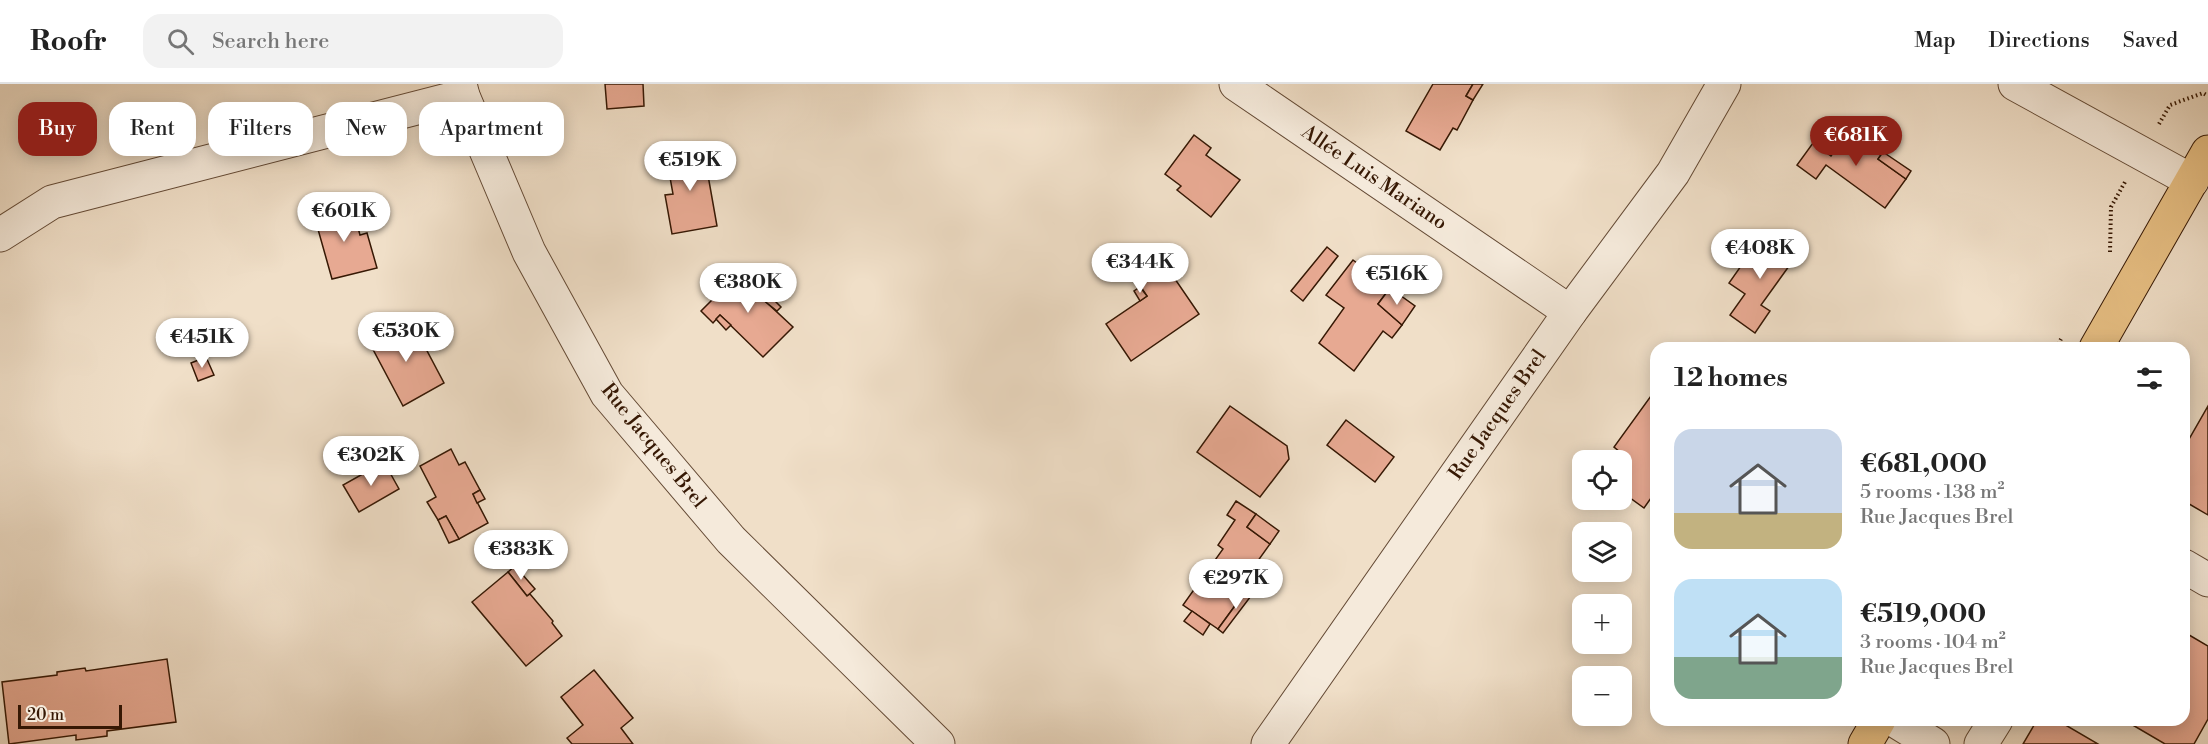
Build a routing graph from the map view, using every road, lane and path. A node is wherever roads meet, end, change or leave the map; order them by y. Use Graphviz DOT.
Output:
graph roads {
  1 [pos="1236,84"];
  2 [pos="1724,84"];
  3 [pos="2015,84"];
  4 [pos="462,90"];
  5 [pos="2208,96"];
  6 [pos="2208,152"];
  7 [pos="2142,153"];
  8 [pos="2192,181"];
  9 [pos="0,235"];
  10 [pos="2110,255"];
  11 [pos="1570,312"];
  12 [pos="2062,338"];
  13 [pos="2060,342"];
  14 [pos="2099,342"];
  15 [pos="2190,570"];
  16 [pos="2208,580"];
  17 [pos="1876,726"];
  18 [pos="1904,726"];
  19 [pos="1992,726"];
  20 [pos="938,744"];
  21 [pos="1268,744"];
  22 [pos="1865,744"];
  23 [pos="1934,744"];
  24 [pos="1981,744"];
  1 -- 11 [label="street, Allée Luis Mariano"];
  2 -- 11 [label="street, Rue Jacques Brel"];
  3 -- 7 [label="street"];
  4 -- 9 [label="street"];
  4 -- 20 [label="street, Rue Jacques Brel"];
  5 -- 7 [label="path"];
  6 -- 8 [label="main road"];
  7 -- 8 [label="street"];
  7 -- 10 [label="path"];
  8 -- 14 [label="main road"];
  11 -- 21 [label="street, Rue Jacques Brel"];
  12 -- 13 [label="path"];
  15 -- 16 [label="street"];
  17 -- 22 [label="main road"];
  18 -- 23 [label="street"];
  19 -- 24 [label="street"];
}
